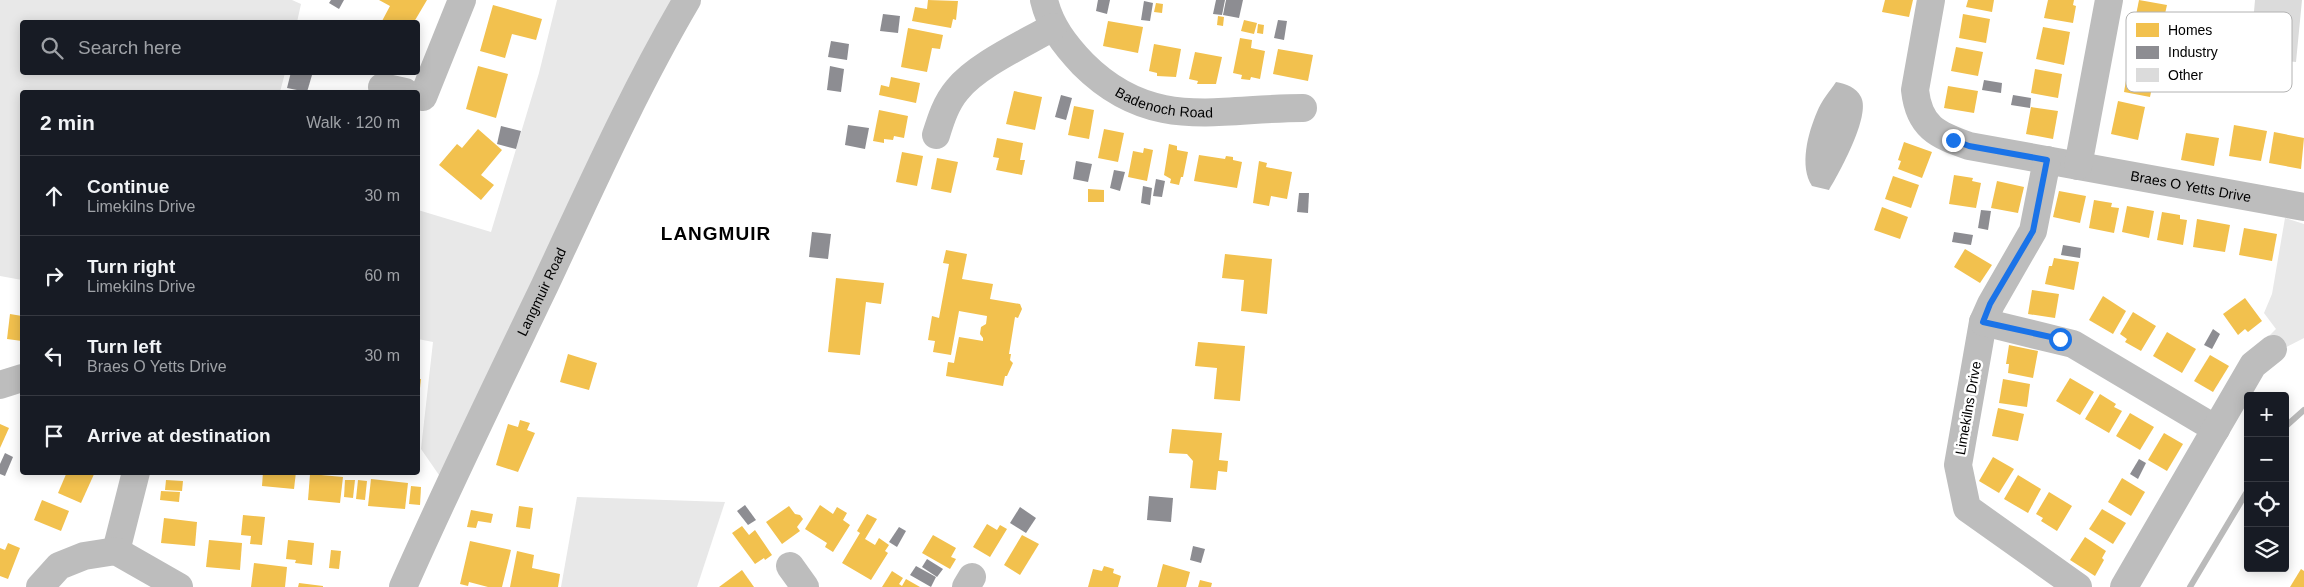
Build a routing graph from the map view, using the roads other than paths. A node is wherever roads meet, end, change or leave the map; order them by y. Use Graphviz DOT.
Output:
graph roads {
  1 [pos="462,0"];
  2 [pos="687,0"];
  3 [pos="1044,0"];
  4 [pos="1932,0"];
  5 [pos="2109,0"];
  6 [pos="1052,27"];
  7 [pos="420,96"];
  8 [pos="1303,108"];
  9 [pos="936,135"];
  10 [pos="2047,160"];
  11 [pos="2078,166"];
  12 [pos="2304,207"];
  13 [pos="1983,322"];
  14 [pos="2273,349"];
  15 [pos="20,379"];
  16 [pos="0,385"];
  17 [pos="2216,430"];
  18 [pos="135,475"];
  19 [pos="116,551"];
  20 [pos="40,587"];
  21 [pos="178,587"];
  22 [pos="403,587"];
  23 [pos="2078,587"];
  24 [pos="2124,587"];
  1 -- 7 [label="street"];
  2 -- 22 [label="street, Langmuir Road"];
  3 -- 6 [label="street, Badenoch Road"];
  4 -- 10 [label="street, Braes O Yetts Drive"];
  5 -- 11 [label="street"];
  6 -- 8 [label="street, Badenoch Road"];
  6 -- 9 [label="street"];
  10 -- 11 [label="street, Braes O Yetts Drive"];
  10 -- 13 [label="street, Limekilns Drive"];
  11 -- 12 [label="street, Braes O Yetts Drive"];
  13 -- 17 [label="street"];
  13 -- 23 [label="street, Limekilns Drive"];
  14 -- 17 [label="street"];
  15 -- 16 [label="street"];
  17 -- 24 [label="street"];
  18 -- 19 [label="street"];
  19 -- 20 [label="street"];
  19 -- 21 [label="street"];
}
